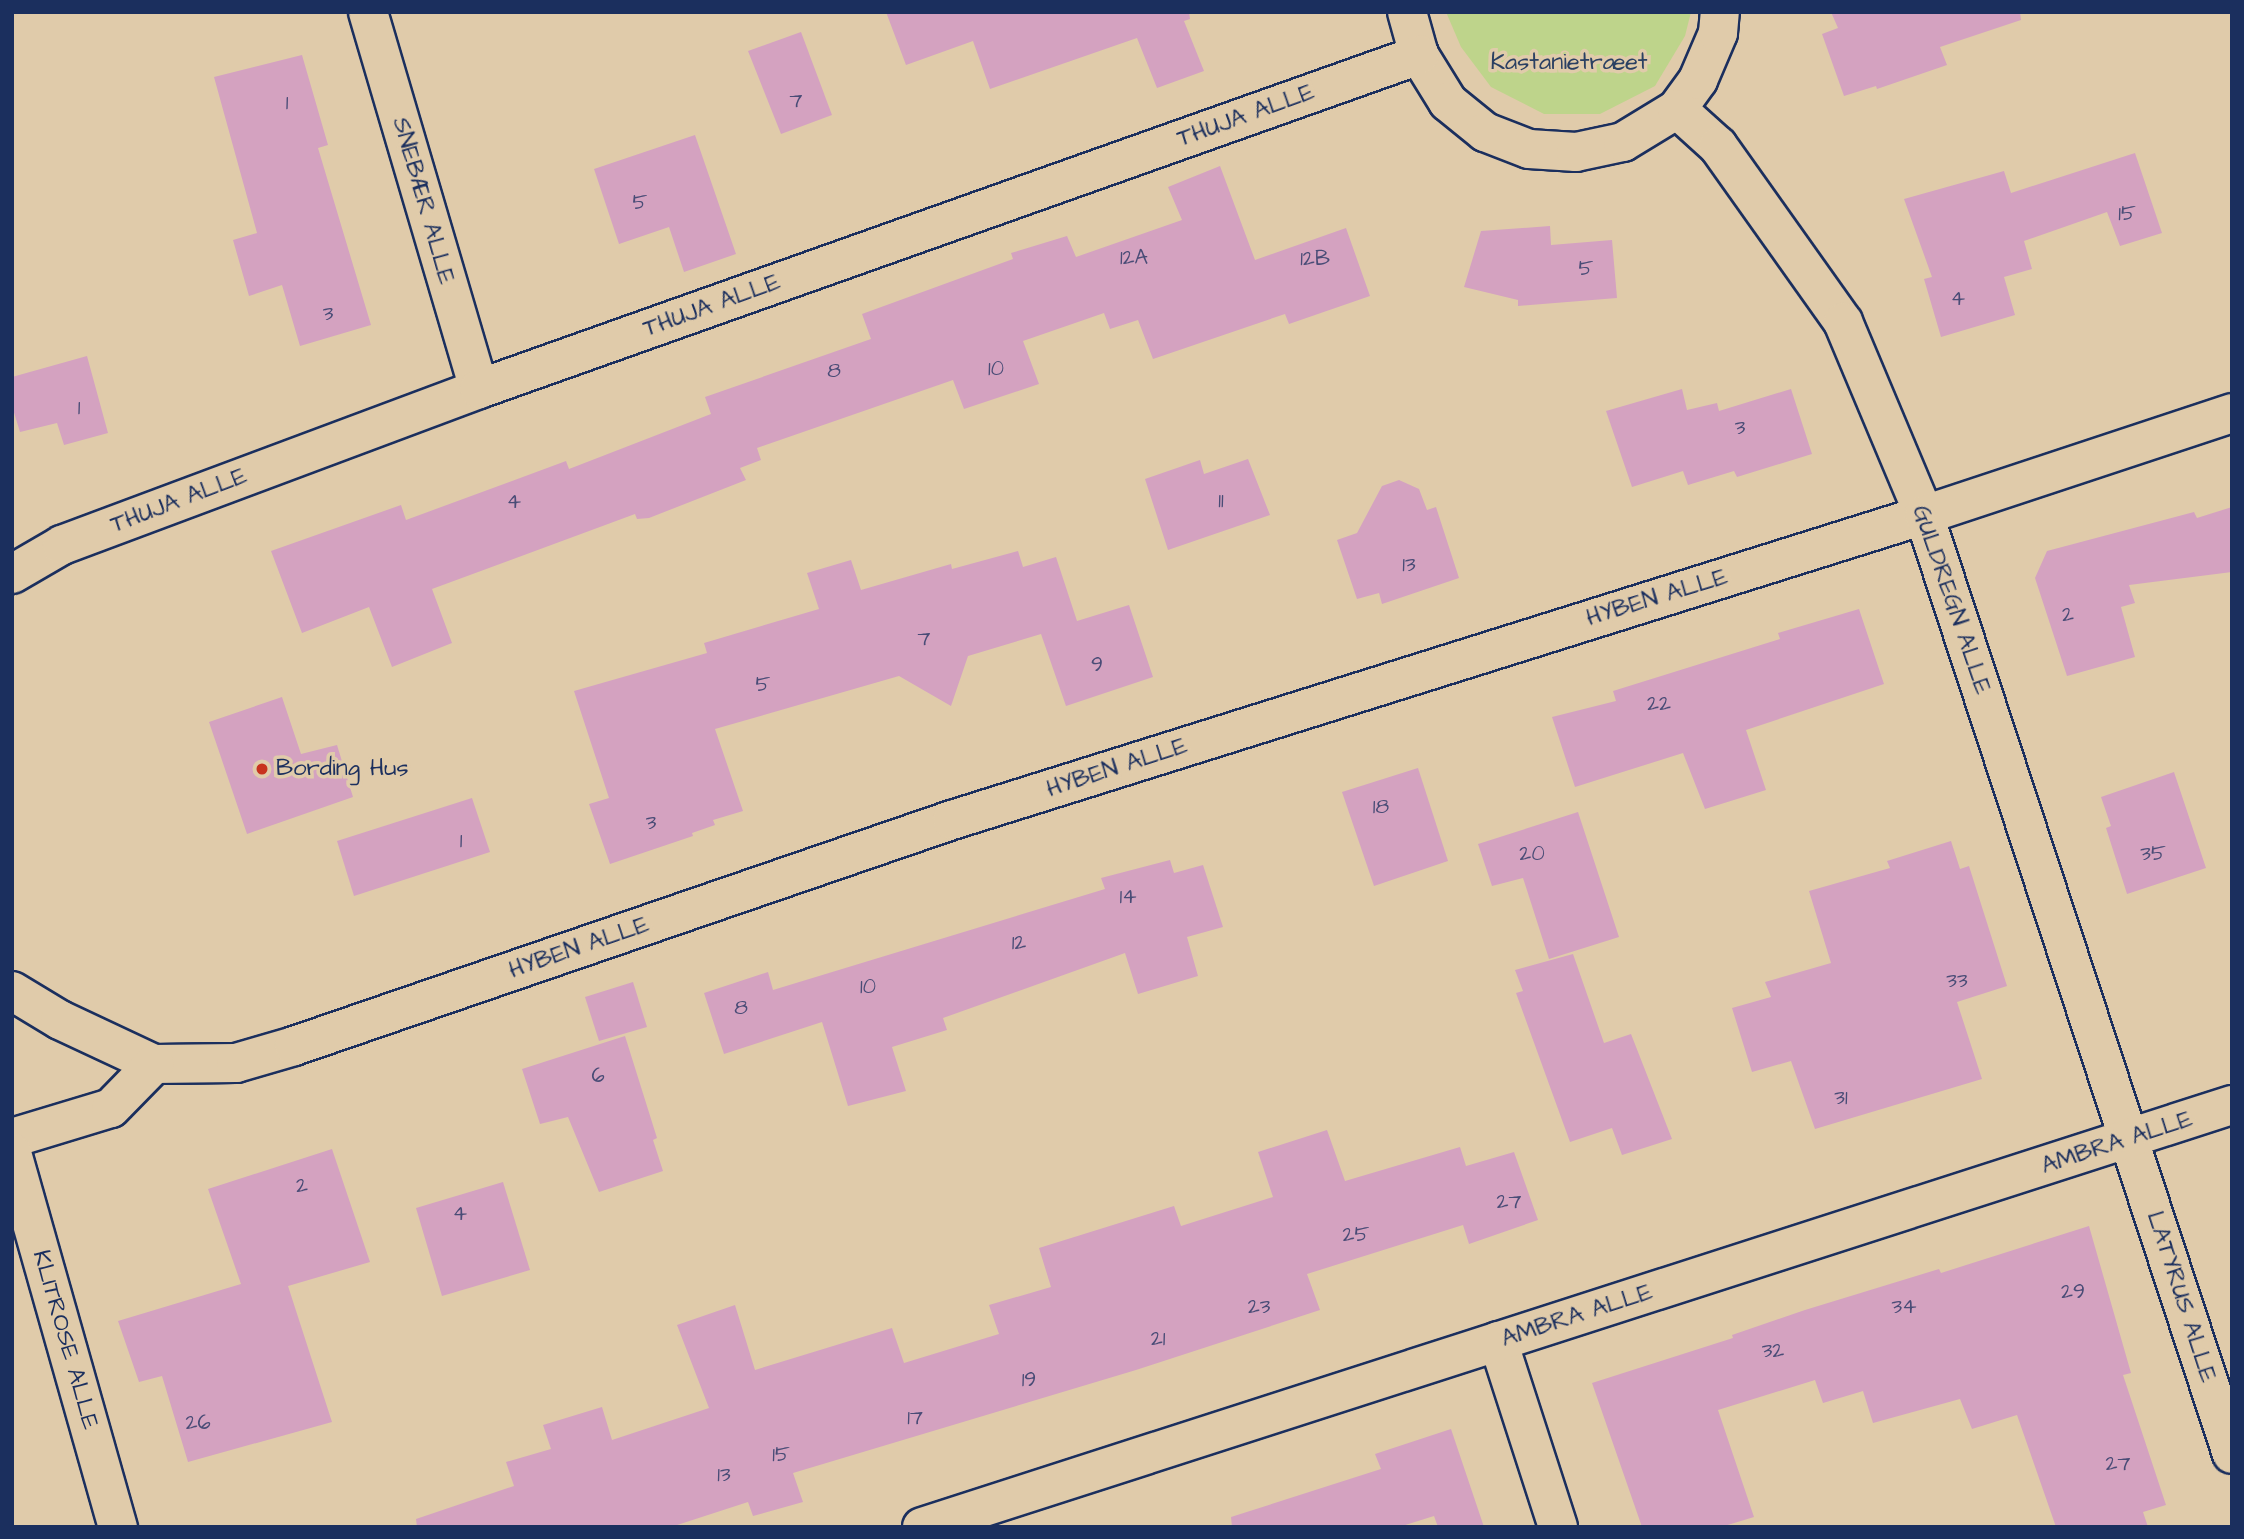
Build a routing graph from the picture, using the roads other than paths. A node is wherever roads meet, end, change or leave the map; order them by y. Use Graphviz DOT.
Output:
graph roads {
  1 [pos="368,12"];
  2 [pos="1407,12"];
  3 [pos="1720,12"];
  4 [pos="1419,55"];
  5 [pos="1677,109"];
  6 [pos="478,389"];
  7 [pos="2232,413"];
  8 [pos="1924,515"];
  9 [pos="12,574"];
  10 [pos="12,991"];
  11 [pos="154,1064"];
  12 [pos="2232,1105"];
  13 [pos="12,1138"];
  14 [pos="2130,1140"];
  15 [pos="12,1153"];
  16 [pos="1498,1341"];
  17 [pos="2232,1454"];
  18 [pos="118,1527"];
  19 [pos="922,1527"];
  20 [pos="1558,1527"];
  1 -- 6 [label="street, SNEBÆR ALLE"];
  2 -- 4 [label="street"];
  3 -- 5 [label="street"];
  4 -- 5 [label="street"];
  4 -- 6 [label="street, THUJA ALLE"];
  5 -- 8 [label="street, GULDREGN ALLE"];
  6 -- 9 [label="street, THUJA ALLE"];
  7 -- 8 [label="street, HYBEN ALLE"];
  8 -- 11 [label="street, HYBEN ALLE"];
  8 -- 14 [label="street, GULDREGN ALLE"];
  10 -- 11 [label="street, HYBEN ALLE"];
  11 -- 13 [label="street"];
  12 -- 14 [label="street, AMBRA ALLE"];
  14 -- 16 [label="street, AMBRA ALLE"];
  14 -- 17 [label="street, LATYRUS ALLE"];
  15 -- 18 [label="street, KLITROSE ALLE"];
  16 -- 19 [label="street, AMBRA ALLE"];
  16 -- 20 [label="street"];
}
